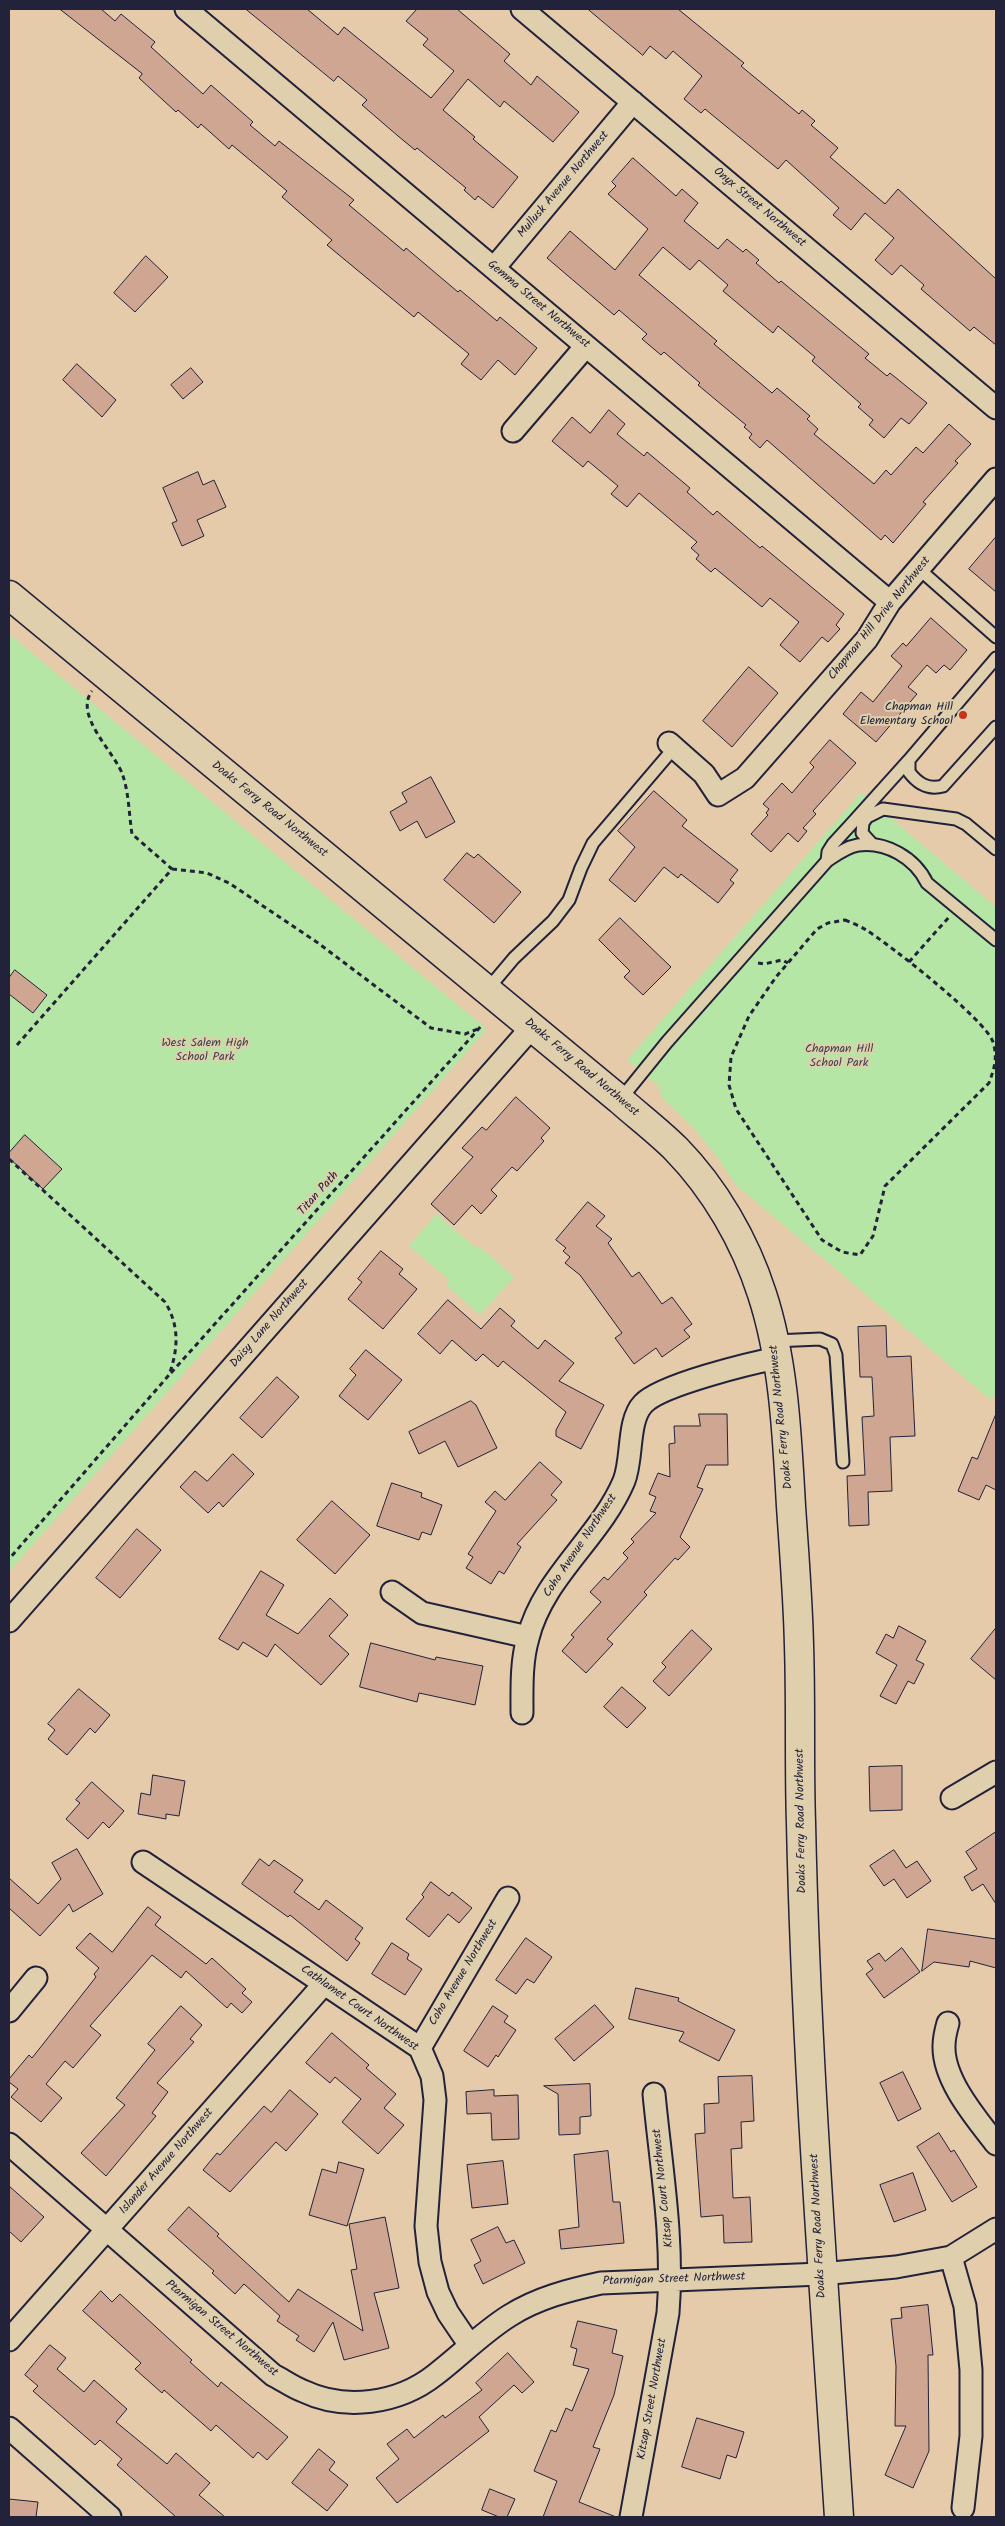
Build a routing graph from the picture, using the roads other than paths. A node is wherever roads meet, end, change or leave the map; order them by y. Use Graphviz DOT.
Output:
graph roads {
  1 [pos="186,9"];
  2 [pos="522,9"];
  3 [pos="633,102"];
  4 [pos="494,268"];
  5 [pos="586,346"];
  6 [pos="996,408"];
  7 [pos="513,432"];
  8 [pos="996,479"];
  9 [pos="919,569"];
  10 [pos="9,595"];
  11 [pos="890,602"];
  12 [pos="996,637"];
  13 [pos="996,658"];
  14 [pos="996,727"];
  15 [pos="672,745"];
  16 [pos="908,760"];
  17 [pos="868,817"];
  18 [pos="855,820"];
  19 [pos="873,845"];
  20 [pos="996,849"];
  21 [pos="827,861"];
  22 [pos="996,940"];
  23 [pos="495,996"];
  24 [pos="532,1027"];
  25 [pos="620,1100"];
  26 [pos="776,1350"];
  27 [pos="843,1462"];
  28 [pos="392,1592"];
  29 [pos="9,1621"];
  30 [pos="528,1638"];
  31 [pos="522,1713"];
  32 [pos="996,1772"];
  33 [pos="952,1798"];
  34 [pos="143,1862"];
  35 [pos="508,1898"];
  36 [pos="36,1978"];
  37 [pos="324,1984"];
  38 [pos="9,2011"];
  39 [pos="948,2023"];
  40 [pos="420,2048"];
  41 [pos="654,2094"];
  42 [pos="9,2144"];
  43 [pos="996,2144"];
  44 [pos="996,2229"];
  45 [pos="107,2230"];
  46 [pos="951,2257"];
  47 [pos="821,2274"];
  48 [pos="671,2281"];
  49 [pos="9,2340"];
  50 [pos="469,2344"];
  51 [pos="9,2428"];
  52 [pos="962,2508"];
  53 [pos="110,2517"];
  54 [pos="631,2517"];
  55 [pos="839,2517"];
  1 -- 4 [label="street, Gemma Street Northwest"];
  2 -- 3 [label="street, Onyx Street Northwest"];
  3 -- 4 [label="street, Mullusk Avenue Northwest"];
  3 -- 6 [label="street, Onyx Street Northwest"];
  4 -- 5 [label="street, Gemma Street Northwest"];
  5 -- 7 [label="street"];
  5 -- 11 [label="street, Gemma Street Northwest"];
  8 -- 9 [label="street, Chapman Hill Drive Northwest"];
  9 -- 11 [label="street, Chapman Hill Drive Northwest"];
  9 -- 12 [label="lane"];
  10 -- 23 [label="main road, Doaks Ferry Road Northwest"];
  11 -- 15 [label="street, Chapman Hill Drive Northwest"];
  13 -- 16 [label="lane"];
  14 -- 16 [label="lane"];
  15 -- 23 [label="lane"];
  16 -- 18 [label="lane"];
  17 -- 18 [label="lane"];
  17 -- 19 [label="lane"];
  17 -- 20 [label="lane"];
  18 -- 21 [label="lane"];
  19 -- 21 [label="lane"];
  19 -- 22 [label="lane"];
  21 -- 25 [label="lane"];
  23 -- 24 [label="main road, Doaks Ferry Road Northwest"];
  24 -- 25 [label="main road, Doaks Ferry Road Northwest"];
  24 -- 29 [label="street, Daisy Lane Northwest"];
  25 -- 26 [label="main road, Doaks Ferry Road Northwest"];
  26 -- 27 [label="lane"];
  26 -- 30 [label="street, Coho Avenue Northwest"];
  26 -- 47 [label="main road, Doaks Ferry Road Northwest"];
  28 -- 30 [label="street"];
  30 -- 31 [label="street, Coho Avenue Northwest"];
  32 -- 33 [label="street"];
  34 -- 37 [label="street, Cathlamet Court Northwest"];
  35 -- 40 [label="street, Coho Avenue Northwest"];
  36 -- 38 [label="street"];
  37 -- 40 [label="street, Cathlamet Court Northwest"];
  37 -- 45 [label="street, Islander Avenue Northwest"];
  39 -- 43 [label="street"];
  40 -- 50 [label="street, Cathlamet Court Northwest"];
  41 -- 48 [label="street, Kitsap Court Northwest"];
  42 -- 45 [label="street, Ptarmigan Street Northwest"];
  44 -- 46 [label="street, Ptarmigan Street Northwest"];
  45 -- 49 [label="street, Islander Avenue Northwest"];
  45 -- 50 [label="street, Ptarmigan Street Northwest"];
  46 -- 47 [label="street, Ptarmigan Street Northwest"];
  46 -- 52 [label="street"];
  47 -- 48 [label="street, Ptarmigan Street Northwest"];
  47 -- 55 [label="main road, Doaks Ferry Road Northwest"];
  48 -- 50 [label="street, Ptarmigan Street Northwest"];
  48 -- 54 [label="street, Kitsap Street Northwest"];
  51 -- 53 [label="street"];
}
